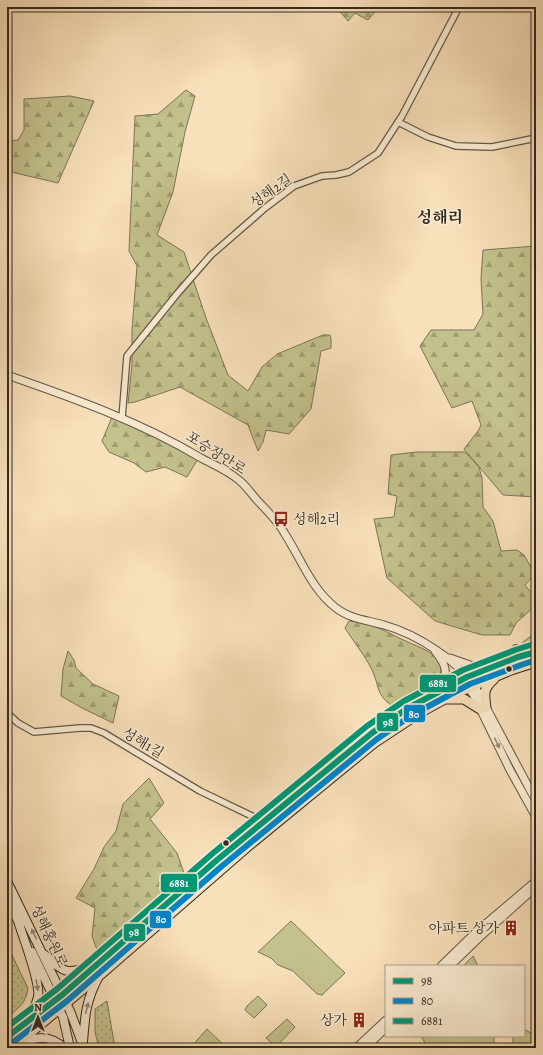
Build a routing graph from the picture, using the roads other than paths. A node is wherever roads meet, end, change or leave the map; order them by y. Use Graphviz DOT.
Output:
graph roads {
  1 [pos="459,7"];
  2 [pos="398,122"];
  3 [pos="536,138"];
  4 [pos="7,375"];
  5 [pos="122,418"];
  6 [pos="437,652"];
  7 [pos="536,652"];
  8 [pos="448,658"];
  9 [pos="536,662"];
  10 [pos="492,667"];
  11 [pos="497,676"];
  12 [pos="464,678"];
  13 [pos="472,687"];
  14 [pos="439,691"];
  15 [pos="445,699"];
  16 [pos="483,708"];
  17 [pos="7,713"];
  18 [pos="536,801"];
  19 [pos="536,817"];
  20 [pos="262,823"];
  21 [pos="7,881"];
  22 [pos="536,881"];
  23 [pos="536,887"];
  24 [pos="7,899"];
  25 [pos="18,921"];
  26 [pos="41,951"];
  27 [pos="442,965"];
  28 [pos="451,965"];
  29 [pos="98,970"];
  30 [pos="60,1002"];
  31 [pos="385,1021"];
  32 [pos="20,1028"];
  33 [pos="385,1029"];
  34 [pos="7,1037"];
  35 [pos="83,1046"];
  36 [pos="13,1048"];
  37 [pos="64,1048"];
  38 [pos="70,1048"];
  39 [pos="356,1048"];
  40 [pos="365,1048"];
  1 -- 2 [label="street, 성해2길"];
  2 -- 3 [label="street"];
  2 -- 5 [label="street, 성해2길"];
  4 -- 5 [label="street, 포승장안로"];
  5 -- 6 [label="street, 포승장안로"];
  6 -- 8 [label="street"];
  6 -- 12 [label="street"];
  6 -- 14 [label="street"];
  7 -- 10 [label="main road"];
  8 -- 10 [label="street"];
  8 -- 12 [label="street"];
  9 -- 11 [label="main road"];
  10 -- 12 [label="main road"];
  11 -- 13 [label="main road"];
  11 -- 16 [label="main road"];
  12 -- 13 [label="street"];
  12 -- 14 [label="main road"];
  13 -- 15 [label="main road"];
  13 -- 16 [label="street"];
  14 -- 20 [label="main road"];
  15 -- 16 [label="main road"];
  15 -- 29 [label="main road"];
  16 -- 18 [label="street"];
  16 -- 19 [label="street, one-way"];
  17 -- 20 [label="street, 성해1길"];
  20 -- 29 [label="main road"];
  26 -- 21 [label="main road, 성해홍원로, one-way"];
  22 -- 27 [label="street"];
  23 -- 28 [label="street"];
  24 -- 25 [label="main road, 성해홍원로"];
  25 -- 30 [label="main road, 성해홍원로"];
  25 -- 32 [label="main road, one-way"];
  26 -- 29 [label="main road"];
  26 -- 30 [label="main road, 성해홍원로"];
  29 -- 30 [label="main road"];
  35 -- 29 [label="main road, one-way"];
  30 -- 32 [label="main road"];
  30 -- 35 [label="main road"];
  30 -- 36 [label="main road"];
  30 -- 38 [label="main road"];
  31 -- 39 [label="street"];
  32 -- 34 [label="main road"];
  33 -- 40 [label="street"];
  36 -- 37 [label="main road"];
}
